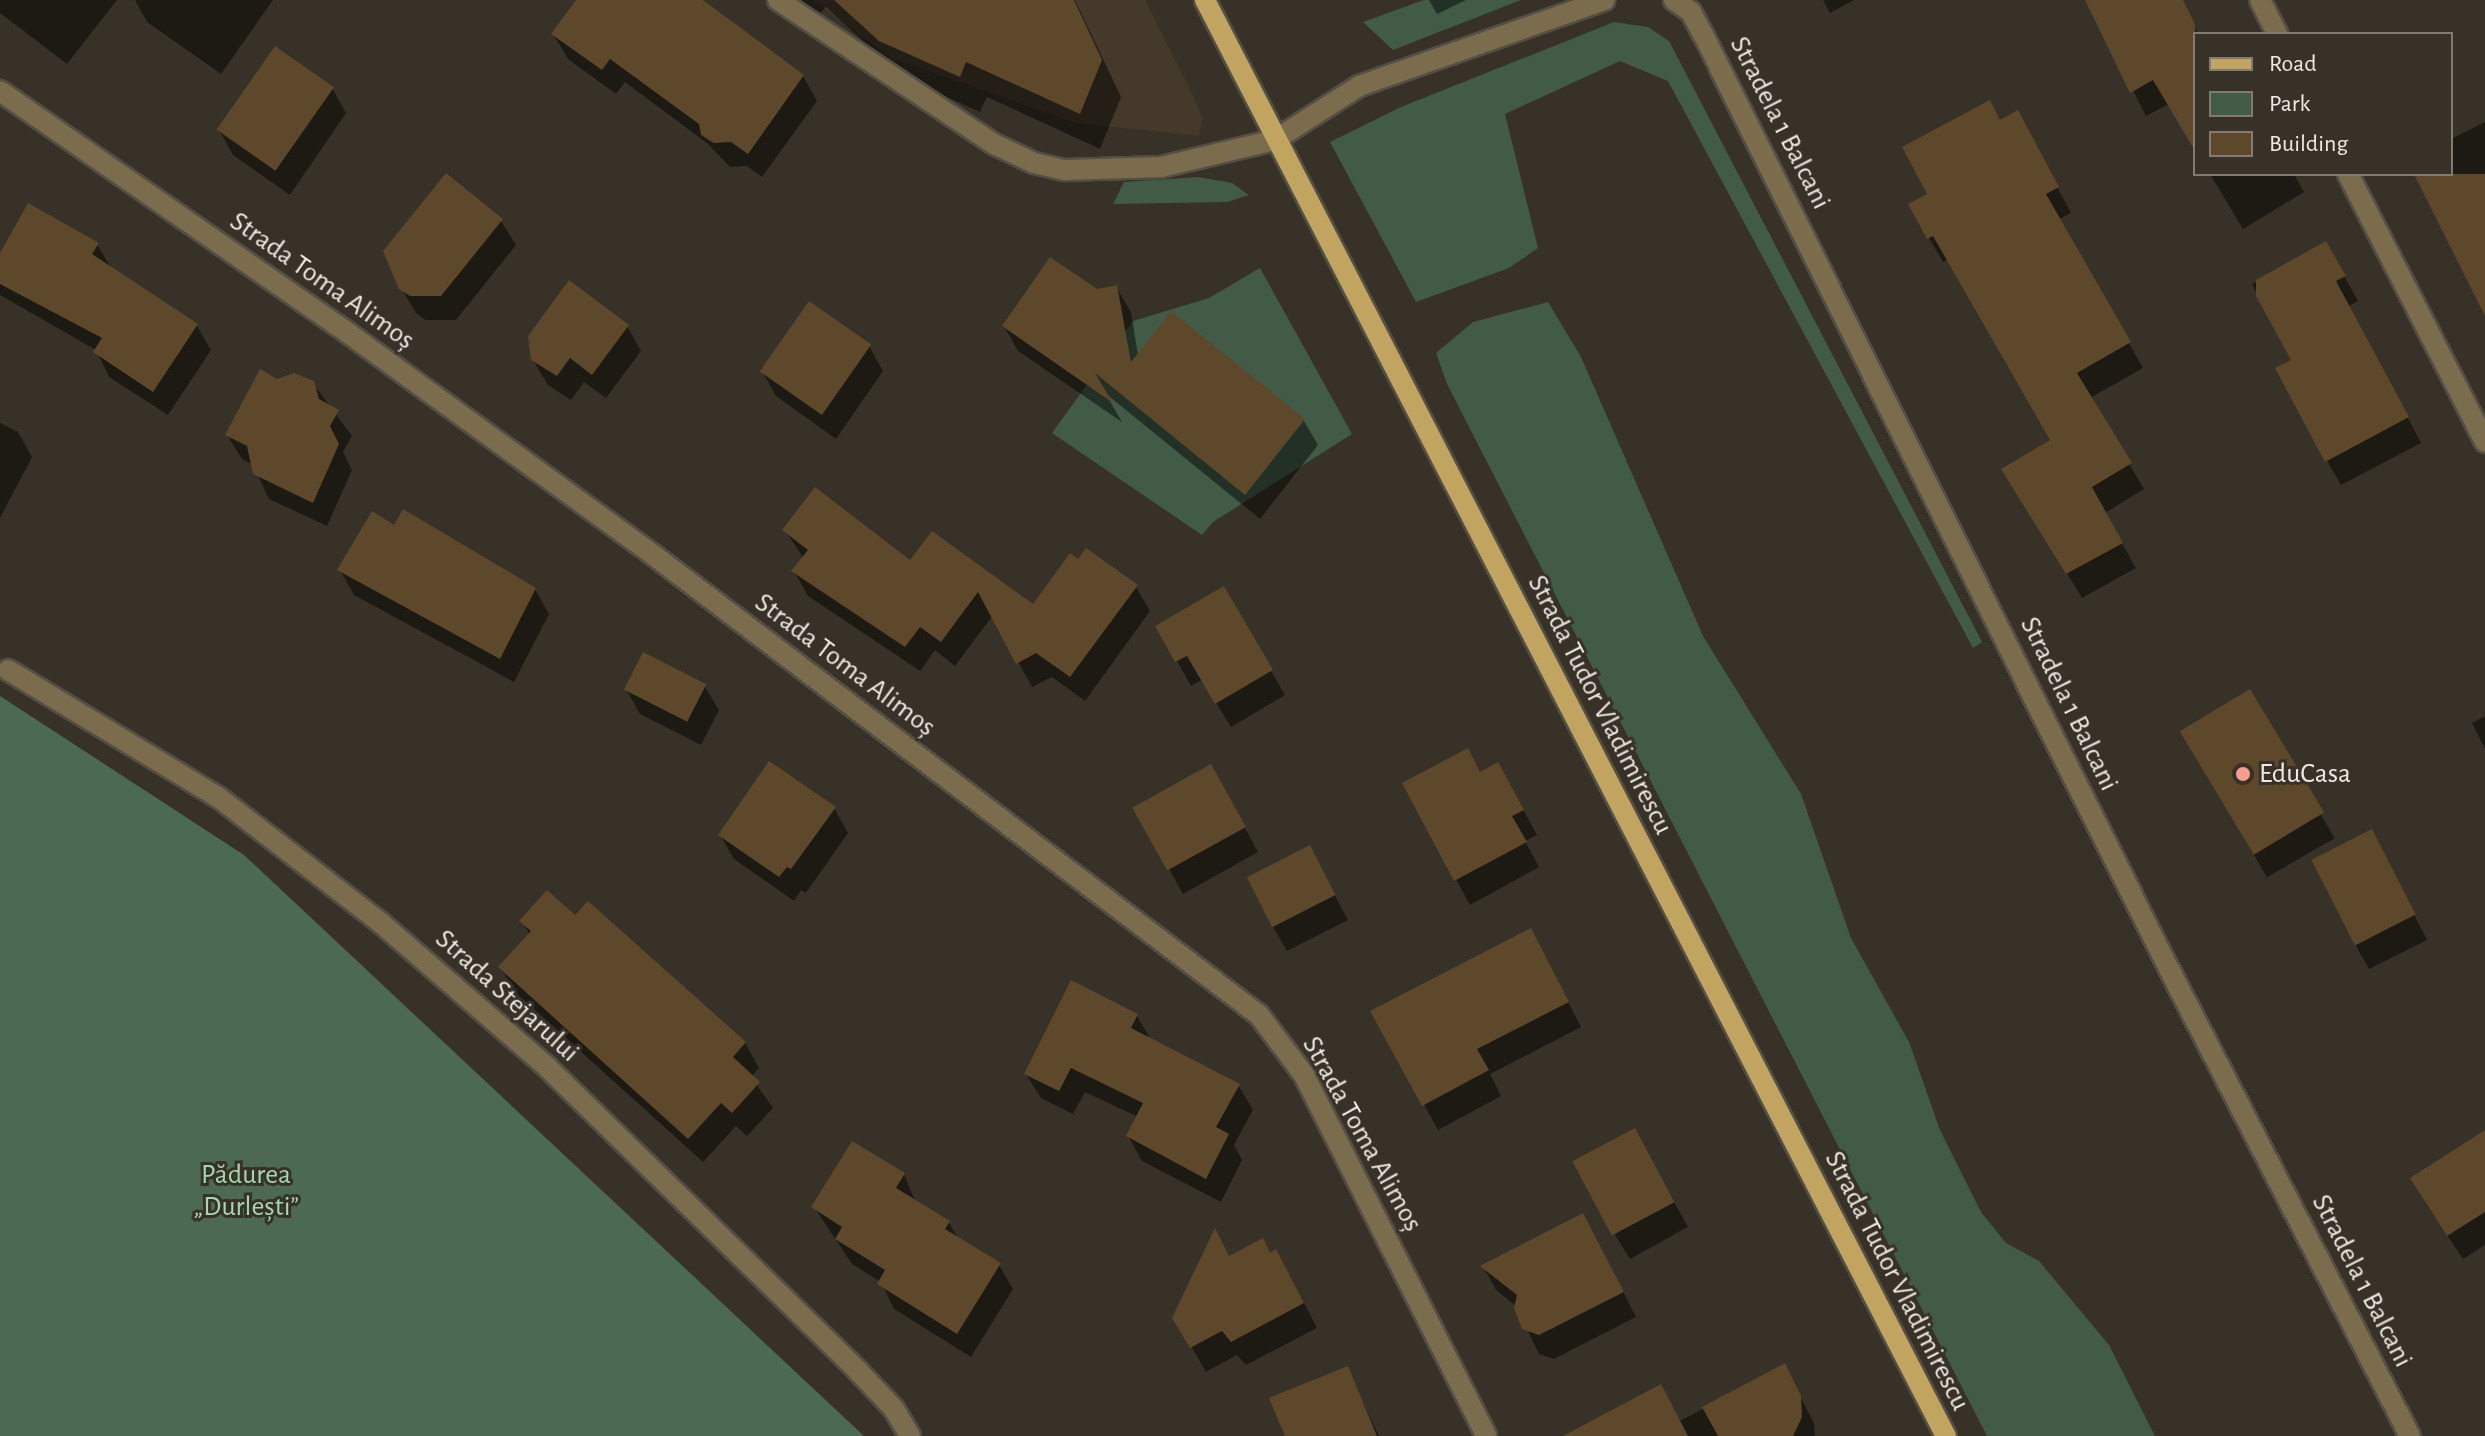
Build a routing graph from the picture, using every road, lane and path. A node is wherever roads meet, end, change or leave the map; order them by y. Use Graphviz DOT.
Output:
graph roads {
  1 [pos="778,0"];
  2 [pos="1205,0"];
  3 [pos="1604,0"];
  4 [pos="1674,0"];
  5 [pos="2260,0"];
  6 [pos="2276,32"];
  7 [pos="0,91"];
  8 [pos="1275,140"];
  9 [pos="2349,176"];
  10 [pos="2485,442"];
  11 [pos="8,670"];
  12 [pos="910,1436"];
  13 [pos="1486,1436"];
  14 [pos="1946,1436"];
  15 [pos="2410,1436"];
  1 -- 8 [label="street"];
  2 -- 8 [label="main road, Strada Tudor Vladimirescu"];
  3 -- 8 [label="street"];
  4 -- 15 [label="street, Stradela 1 Balcani"];
  5 -- 6 [label="street"];
  7 -- 13 [label="street, Strada Toma Alimoș"];
  8 -- 14 [label="main road, Strada Tudor Vladimirescu"];
  9 -- 10 [label="street"];
  11 -- 12 [label="street, Strada Stejarului"];
}
